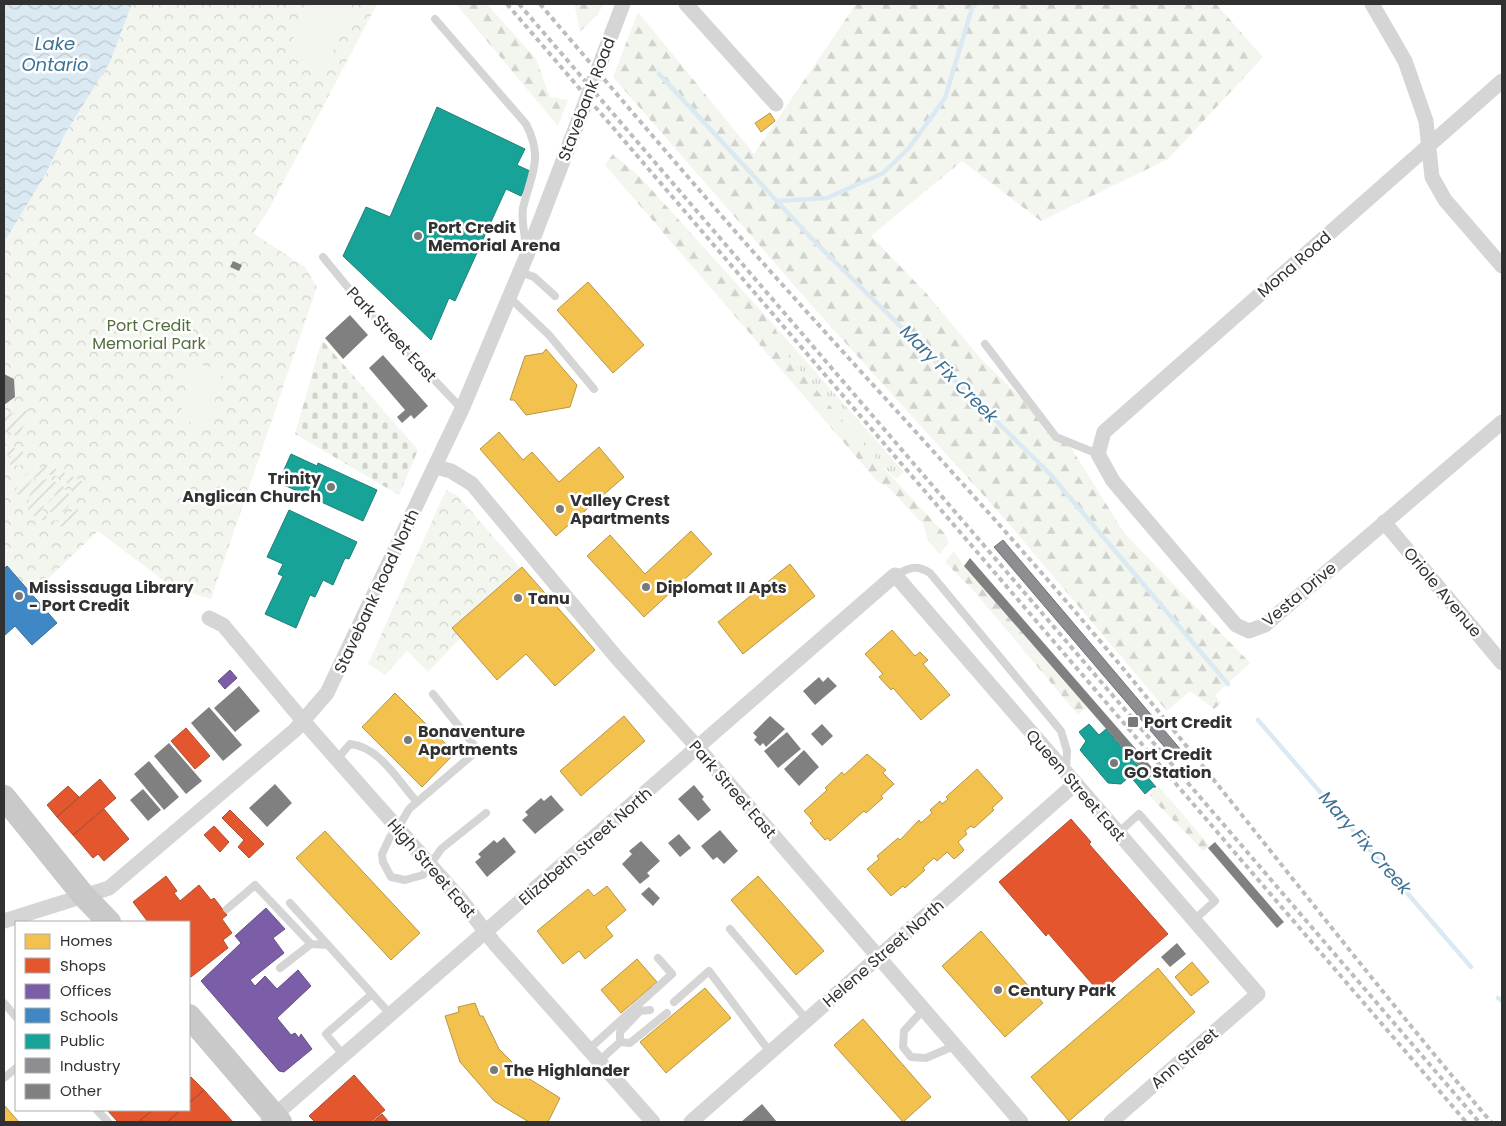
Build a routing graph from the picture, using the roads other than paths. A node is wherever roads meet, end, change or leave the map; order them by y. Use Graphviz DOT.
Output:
graph roads {
  1 [pos="623,4"];
  2 [pos="686,4"];
  3 [pos="1372,4"];
  4 [pos="435,19"];
  5 [pos="1502,81"];
  6 [pos="776,104"];
  7 [pos="1428,147"];
  8 [pos="550,195"];
  9 [pos="527,255"];
  10 [pos="322,257"];
  11 [pos="1502,266"];
  12 [pos="520,272"];
  13 [pos="555,296"];
  14 [pos="509,298"];
  15 [pos="985,344"];
  16 [pos="594,389"];
  17 [pos="462,409"];
  18 [pos="1502,422"];
  19 [pos="1098,454"];
  20 [pos="436,467"];
  21 [pos="1384,522"];
  22 [pos="895,575"];
  23 [pos="209,618"];
  24 [pos="1502,663"];
  25 [pos="432,694"];
  26 [pos="304,722"];
  27 [pos="698,748"];
  28 [pos="338,758"];
  29 [pos="1070,778"];
  30 [pos="4,797"];
  31 [pos="417,802"];
  32 [pos="486,813"];
  33 [pos="398,828"];
  34 [pos="1118,833"];
  35 [pos="431,866"];
  36 [pos="83,895"];
  37 [pos="290,903"];
  38 [pos="227,909"];
  39 [pos="1194,920"];
  40 [pos="4,921"];
  41 [pos="108,921"];
  42 [pos="730,928"];
  43 [pos="487,932"];
  44 [pos="311,944"];
  45 [pos="328,945"];
  46 [pos="879,957"];
  47 [pos="658,958"];
  48 [pos="280,968"];
  49 [pos="372,994"];
  50 [pos="1258,994"];
  51 [pos="674,1002"];
  52 [pos="4,1003"];
  53 [pos="650,1010"];
  54 [pos="923,1010"];
  55 [pos="667,1013"];
  56 [pos="391,1015"];
  57 [pos="15,1016"];
  58 [pos="190,1017"];
  59 [pos="807,1020"];
  60 [pos="620,1042"];
  61 [pos="954,1046"];
  62 [pos="588,1048"];
  63 [pos="770,1052"];
  64 [pos="344,1056"];
  65 [pos="599,1061"];
  66 [pos="15,1069"];
  67 [pos="4,1078"];
  68 [pos="98,1111"];
  69 [pos="274,1120"];
  70 [pos="108,1122"];
  71 [pos="653,1122"];
  72 [pos="691,1122"];
  73 [pos="1022,1122"];
  74 [pos="1111,1122"];
  1 -- 8 [label="street, Stavebank Road"];
  2 -- 6 [label="street"];
  3 -- 7 [label="street"];
  4 -- 9 [label="lane"];
  5 -- 7 [label="street, Mona Road"];
  7 -- 11 [label="street"];
  7 -- 19 [label="street, Mona Road"];
  8 -- 9 [label="street, Stavebank Road North"];
  9 -- 12 [label="street, Stavebank Road North"];
  10 -- 17 [label="lane, Park Street East"];
  12 -- 13 [label="lane"];
  12 -- 14 [label="street, Stavebank Road North"];
  14 -- 16 [label="lane"];
  14 -- 17 [label="street, Stavebank Road North"];
  15 -- 19 [label="lane"];
  17 -- 20 [label="street, Stavebank Road North"];
  18 -- 21 [label="street, Vesta Drive"];
  19 -- 21 [label="street, Vesta Drive"];
  20 -- 26 [label="street, Stavebank Road North"];
  20 -- 27 [label="street, Park Street East"];
  21 -- 24 [label="street, Oriole Avenue"];
  22 -- 27 [label="street, Elizabeth Street North"];
  22 -- 29 [label="street, Queen Street East"];
  22 -- 29 [label="lane"];
  23 -- 26 [label="street, High Street East"];
  25 -- 31 [label="lane"];
  26 -- 28 [label="street, High Street East"];
  26 -- 36 [label="street, Stavebank Road North"];
  27 -- 43 [label="street, Elizabeth Street North"];
  27 -- 46 [label="street, Park Street East"];
  28 -- 31 [label="lane"];
  28 -- 33 [label="street, High Street East"];
  29 -- 34 [label="street, Queen Street East"];
  29 -- 46 [label="street, Helene Street North"];
  30 -- 36 [label="main road"];
  31 -- 33 [label="lane"];
  32 -- 35 [label="lane"];
  33 -- 35 [label="street, High Street East"];
  33 -- 35 [label="lane"];
  34 -- 39 [label="street, Queen Street East"];
  34 -- 39 [label="lane"];
  35 -- 43 [label="street, High Street East"];
  36 -- 40 [label="street, Stavebank Road North"];
  36 -- 41 [label="main road"];
  37 -- 45 [label="lane"];
  38 -- 44 [label="lane"];
  39 -- 50 [label="street, Queen Street East"];
  42 -- 59 [label="lane"];
  43 -- 56 [label="street, Elizabeth Street North"];
  43 -- 62 [label="street, High Street East"];
  44 -- 45 [label="lane"];
  44 -- 48 [label="lane"];
  45 -- 49 [label="lane"];
  46 -- 54 [label="street, Park Street East"];
  46 -- 59 [label="street, Helene Street North"];
  47 -- 62 [label="lane"];
  49 -- 56 [label="lane"];
  49 -- 64 [label="lane"];
  50 -- 74 [label="street, Ann Street"];
  51 -- 63 [label="lane"];
  52 -- 57 [label="lane"];
  53 -- 60 [label="lane"];
  54 -- 61 [label="street, Park Street East"];
  54 -- 61 [label="lane"];
  55 -- 60 [label="lane"];
  56 -- 64 [label="street, Elizabeth Street North"];
  58 -- 69 [label="main road"];
  59 -- 63 [label="street, Helene Street North"];
  60 -- 65 [label="lane"];
  61 -- 73 [label="street, Park Street East"];
  62 -- 65 [label="street, High Street East"];
  63 -- 72 [label="street, Helene Street North"];
  64 -- 69 [label="street, Elizabeth Street North"];
  65 -- 71 [label="street, High Street East"];
  66 -- 67 [label="lane"];
  68 -- 70 [label="lane"];
}
